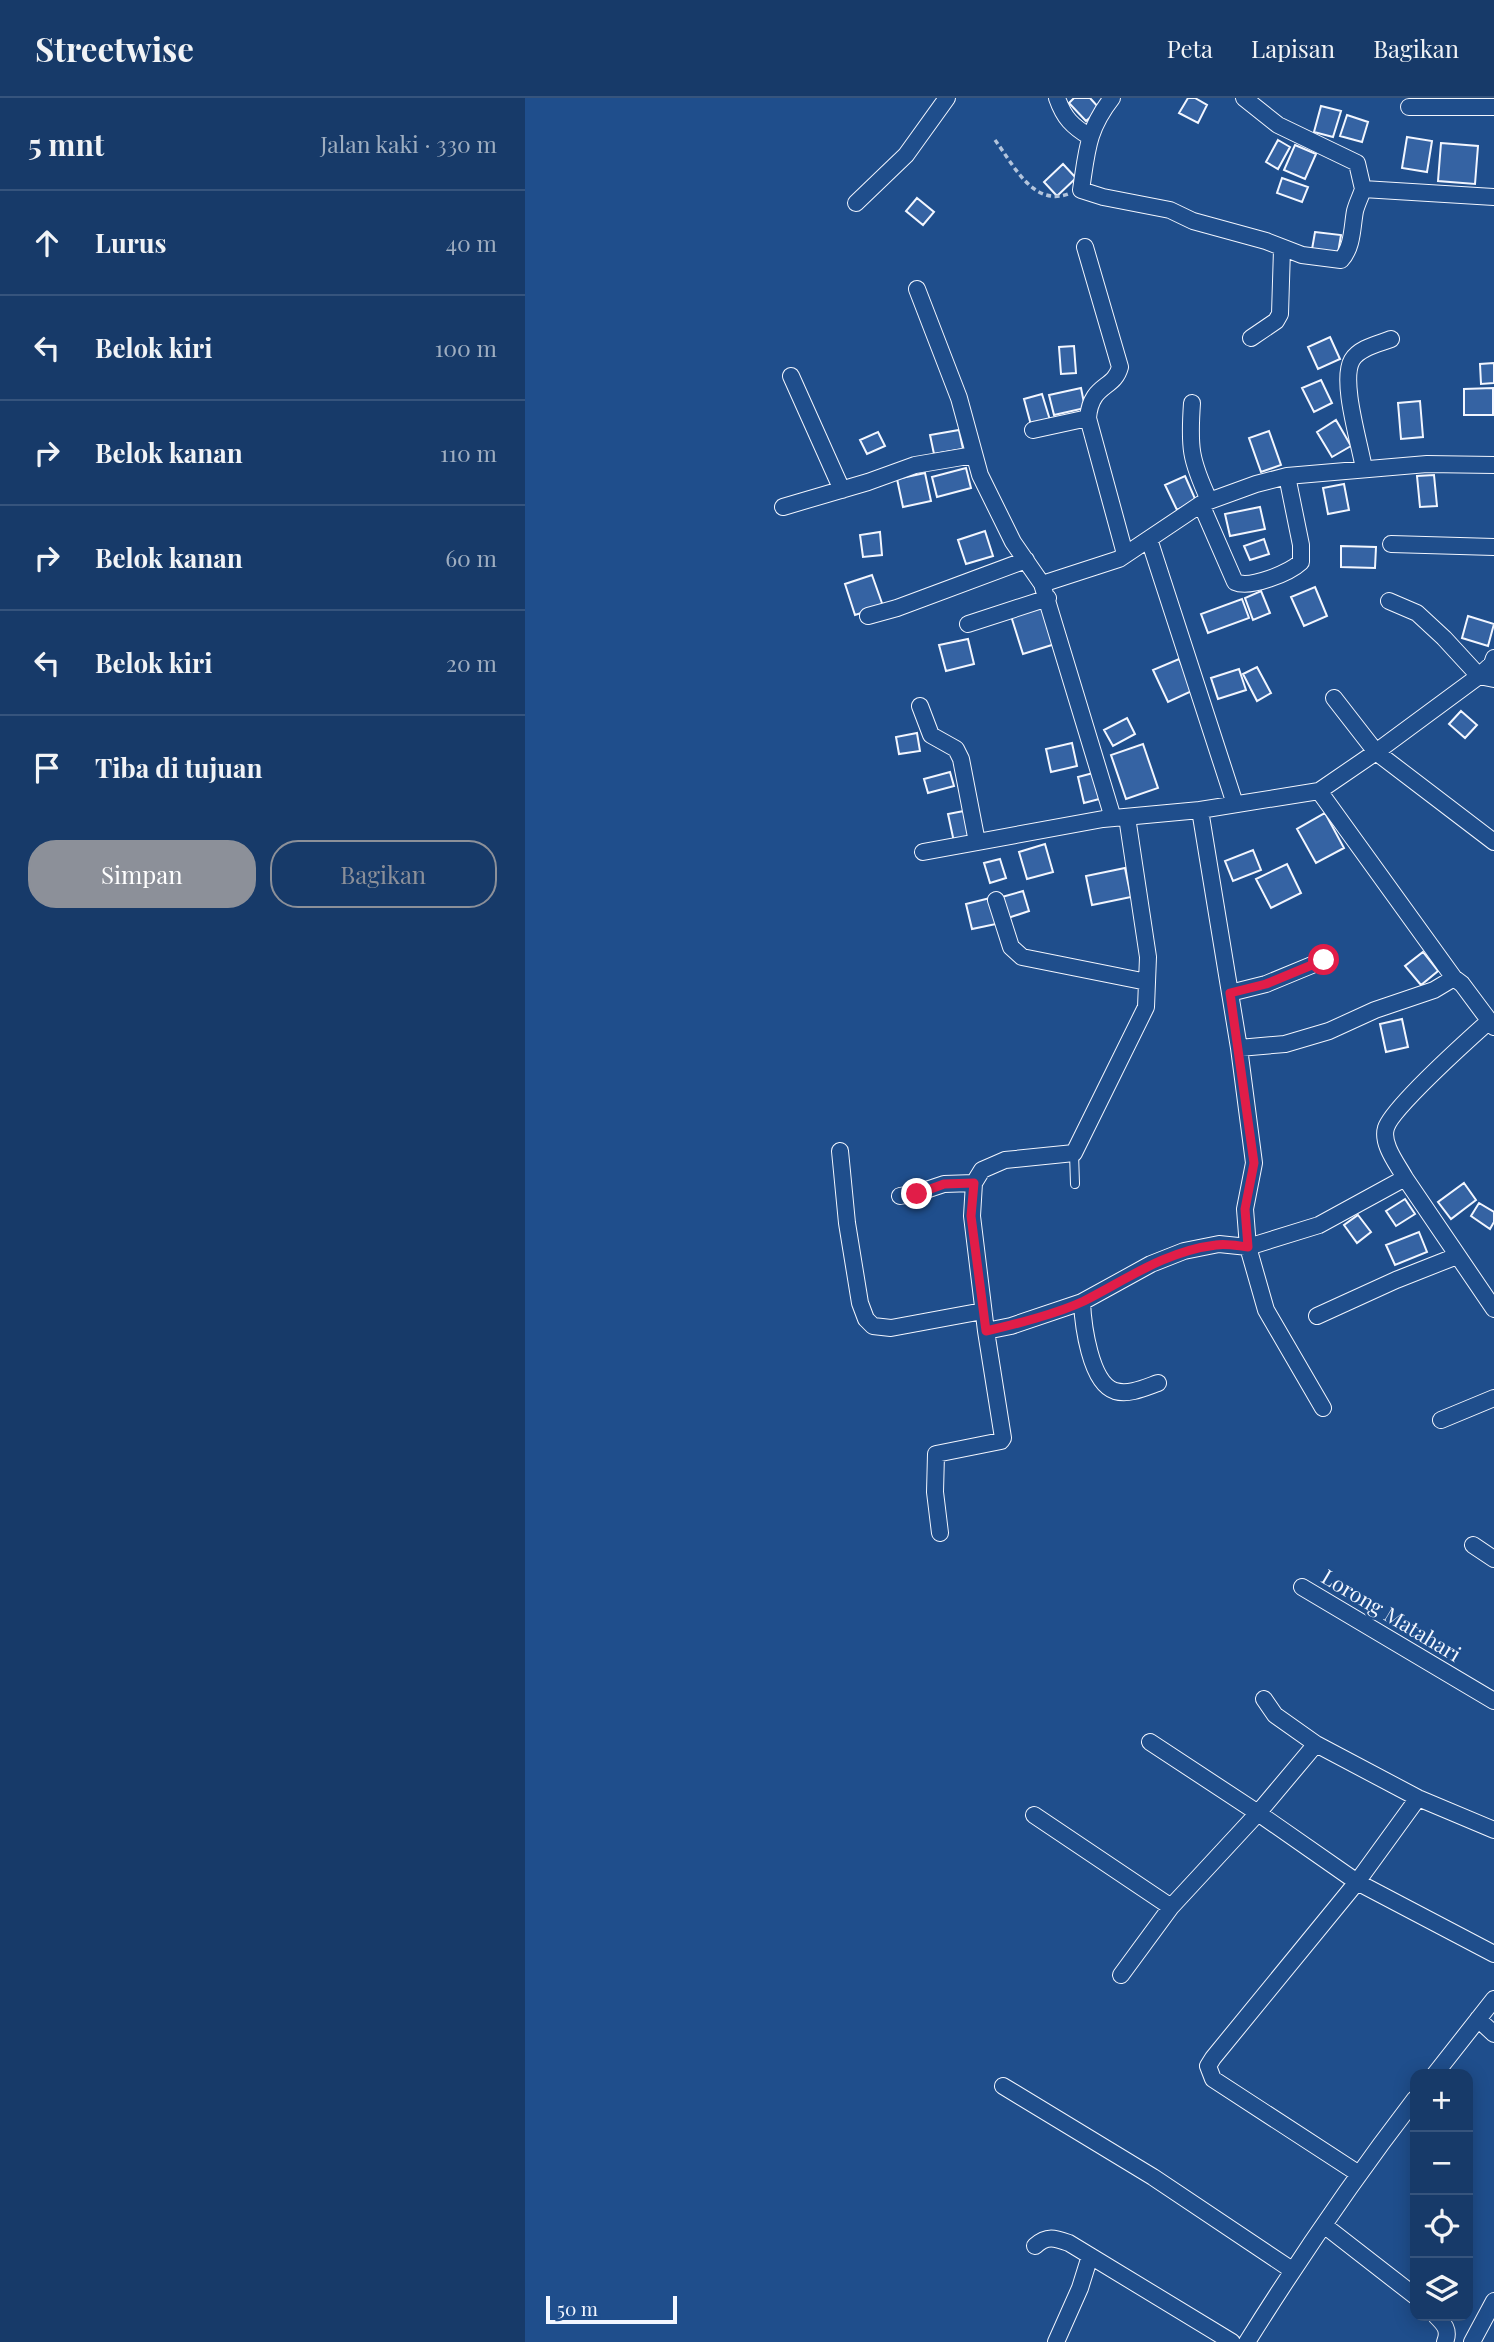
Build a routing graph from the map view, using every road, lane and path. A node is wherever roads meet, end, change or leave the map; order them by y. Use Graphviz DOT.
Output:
graph roads {
  1 [pos="947,98"];
  2 [pos="1057,98"];
  3 [pos="1112,98"];
  4 [pos="1244,98"];
  5 [pos="1409,107"];
  6 [pos="1494,107"];
  7 [pos="1090,137"];
  8 [pos="995,140"];
  9 [pos="1363,189"];
  10 [pos="1081,190"];
  11 [pos="1494,197"];
  12 [pos="856,203"];
  13 [pos="1085,247"];
  14 [pos="1282,249"];
  15 [pos="917,289"];
  16 [pos="1251,338"];
  17 [pos="1391,339"];
  18 [pos="791,376"];
  19 [pos="1192,403"];
  20 [pos="1088,418"];
  21 [pos="1033,430"];
  22 [pos="974,455"];
  23 [pos="1494,465"];
  24 [pos="1364,469"];
  25 [pos="1287,476"];
  26 [pos="842,490"];
  27 [pos="1205,502"];
  28 [pos="783,507"];
  29 [pos="1149,539"];
  30 [pos="1391,544"];
  31 [pos="1494,547"];
  32 [pos="1125,554"];
  33 [pos="1026,560"];
  34 [pos="1045,591"];
  35 [pos="1389,601"];
  36 [pos="868,616"];
  37 [pos="968,624"];
  38 [pos="1494,658"];
  39 [pos="1486,678"];
  40 [pos="1334,698"];
  41 [pos="920,706"];
  42 [pos="1376,752"];
  43 [pos="1319,791"];
  44 [pos="1235,804"];
  45 [pos="1200,810"];
  46 [pos="1120,817"];
  47 [pos="977,842"];
  48 [pos="1494,842"];
  49 [pos="923,852"];
  50 [pos="996,900"];
  51 [pos="1324,960"];
  52 [pos="1454,978"];
  53 [pos="1147,982"];
  54 [pos="1230,993"];
  55 [pos="1491,1024"];
  56 [pos="1239,1048"];
  57 [pos="840,1151"];
  58 [pos="1074,1153"];
  59 [pos="1405,1178"];
  60 [pos="974,1183"];
  61 [pos="1075,1184"];
  62 [pos="900,1196"];
  63 [pos="1248,1247"];
  64 [pos="1457,1256"];
  65 [pos="1082,1302"];
  66 [pos="1494,1308"];
  67 [pos="983,1311"];
  68 [pos="1317,1316"];
  69 [pos="986,1331"];
  70 [pos="1158,1383"];
  71 [pos="1494,1398"];
  72 [pos="1324,1408"];
  73 [pos="1441,1420"];
  74 [pos="940,1533"];
  75 [pos="1473,1545"];
  76 [pos="1494,1559"];
  77 [pos="1302,1587"];
  78 [pos="1264,1699"];
  79 [pos="1494,1701"];
  80 [pos="1150,1742"];
  81 [pos="1316,1744"];
  82 [pos="1418,1798"];
  83 [pos="1258,1813"];
  84 [pos="1034,1815"];
  85 [pos="1494,1830"];
  86 [pos="1357,1882"];
  87 [pos="1171,1907"];
  88 [pos="1494,1954"];
  89 [pos="1121,1975"];
  90 [pos="1494,1999"];
  91 [pos="1478,2019"];
  92 [pos="1494,2034"];
  93 [pos="1439,2069"];
  94 [pos="1003,2086"];
  95 [pos="1410,2106"];
  96 [pos="1359,2174"];
  97 [pos="1325,2226"];
  98 [pos="1035,2246"];
  99 [pos="1090,2256"];
  100 [pos="1292,2270"];
  101 [pos="1410,2292"];
  102 [pos="1494,2301"];
  103 [pos="1440,2321"];
  104 [pos="1056,2342"];
  105 [pos="1232,2342"];
  106 [pos="1247,2342"];
  107 [pos="1445,2342"];
  108 [pos="1472,2342"];
  1 -- 12 [label="street"];
  2 -- 7 [label="street"];
  3 -- 7 [label="street"];
  4 -- 9 [label="street"];
  5 -- 6 [label="street"];
  7 -- 10 [label="street"];
  8 -- 10 [label="path"];
  9 -- 11 [label="street"];
  9 -- 14 [label="street"];
  10 -- 14 [label="street"];
  13 -- 20 [label="street"];
  14 -- 16 [label="street"];
  15 -- 22 [label="street"];
  17 -- 24 [label="street"];
  18 -- 26 [label="street"];
  19 -- 27 [label="street"];
  20 -- 21 [label="street"];
  20 -- 32 [label="street"];
  22 -- 26 [label="street"];
  22 -- 33 [label="street"];
  23 -- 24 [label="street"];
  24 -- 25 [label="street"];
  25 -- 27 [label="street"];
  25 -- 27 [label="street"];
  26 -- 28 [label="street"];
  27 -- 29 [label="street"];
  29 -- 32 [label="street"];
  29 -- 44 [label="street"];
  30 -- 31 [label="street"];
  32 -- 34 [label="street"];
  33 -- 34 [label="street"];
  33 -- 36 [label="street"];
  34 -- 37 [label="street"];
  34 -- 46 [label="street"];
  35 -- 39 [label="street"];
  38 -- 39 [label="street"];
  39 -- 42 [label="street"];
  40 -- 42 [label="street"];
  41 -- 47 [label="street"];
  42 -- 43 [label="street"];
  42 -- 48 [label="street"];
  43 -- 44 [label="street"];
  43 -- 52 [label="street"];
  44 -- 45 [label="street"];
  45 -- 46 [label="street"];
  45 -- 54 [label="street"];
  46 -- 47 [label="street"];
  46 -- 53 [label="street"];
  47 -- 49 [label="street"];
  50 -- 53 [label="street"];
  51 -- 54 [label="street"];
  52 -- 55 [label="street"];
  52 -- 56 [label="street"];
  53 -- 58 [label="street"];
  54 -- 56 [label="street"];
  55 -- 59 [label="street"];
  56 -- 63 [label="street"];
  57 -- 67 [label="street"];
  58 -- 60 [label="street"];
  58 -- 61 [label="lane"];
  59 -- 63 [label="street"];
  59 -- 64 [label="street"];
  60 -- 62 [label="street"];
  60 -- 67 [label="street"];
  63 -- 65 [label="street"];
  63 -- 72 [label="street"];
  64 -- 66 [label="street"];
  64 -- 68 [label="street"];
  65 -- 69 [label="street"];
  65 -- 70 [label="street"];
  67 -- 69 [label="street"];
  69 -- 74 [label="street"];
  71 -- 73 [label="street"];
  75 -- 76 [label="street"];
  77 -- 79 [label="street, Lorong Matahari"];
  78 -- 81 [label="street"];
  80 -- 83 [label="street"];
  81 -- 82 [label="street"];
  81 -- 83 [label="street"];
  82 -- 85 [label="street"];
  82 -- 86 [label="street"];
  83 -- 86 [label="street"];
  83 -- 87 [label="street"];
  84 -- 87 [label="street"];
  86 -- 88 [label="street"];
  86 -- 96 [label="street"];
  87 -- 89 [label="street"];
  90 -- 91 [label="street"];
  91 -- 92 [label="street"];
  91 -- 93 [label="street"];
  94 -- 100 [label="street"];
  95 -- 96 [label="street"];
  96 -- 97 [label="street"];
  97 -- 100 [label="street"];
  97 -- 101 [label="street"];
  98 -- 99 [label="street"];
  99 -- 104 [label="street"];
  99 -- 105 [label="street"];
  100 -- 106 [label="street"];
  102 -- 108 [label="street"];
  103 -- 107 [label="street"];
}
